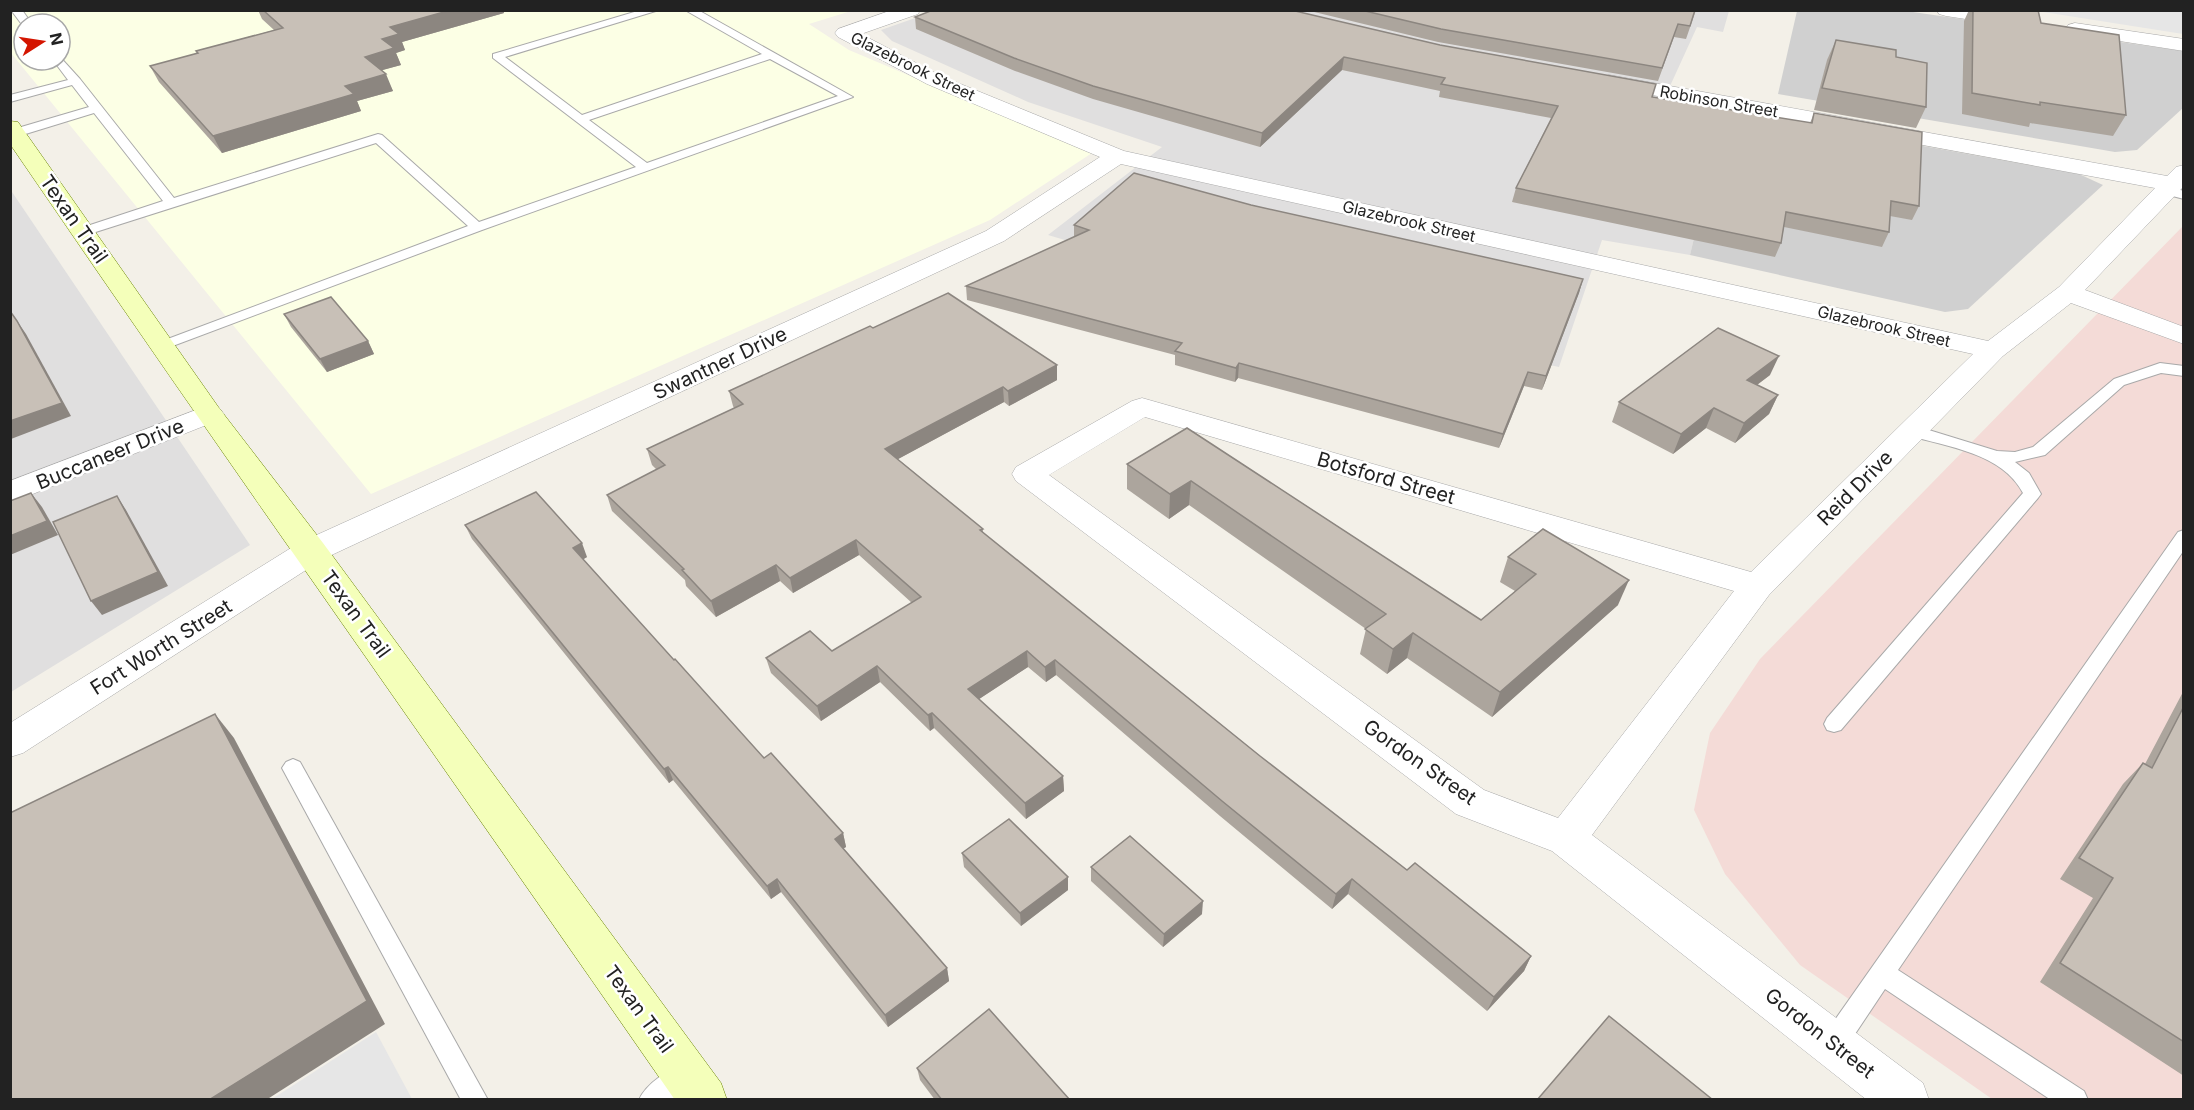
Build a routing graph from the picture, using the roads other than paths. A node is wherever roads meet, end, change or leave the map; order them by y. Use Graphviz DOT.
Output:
graph roads {
  1 [pos="654,10"];
  2 [pos="690,10"];
  3 [pos="911,10"];
  4 [pos="1946,10"];
  5 [pos="2025,22"];
  6 [pos="2059,27"];
  7 [pos="2184,45"];
  8 [pos="770,54"];
  9 [pos="68,72"];
  10 [pos="1589,78"];
  11 [pos="76,81"];
  12 [pos="10,99"];
  13 [pos="96,109"];
  14 [pos="579,119"];
  15 [pos="13,130"];
  16 [pos="1117,156"];
  17 [pos="645,168"];
  18 [pos="2176,185"];
  19 [pos="171,203"];
  20 [pos="477,227"];
  21 [pos="83,232"];
  22 [pos="2068,293"];
  23 [pos="2184,336"];
  24 [pos="162,346"];
  25 [pos="1993,350"];
  26 [pos="2184,371"];
  27 [pos="209,414"];
  28 [pos="1913,430"];
  29 [pos="1996,456"];
  30 [pos="1027,474"];
  31 [pos="10,493"];
  32 [pos="2184,536"];
  33 [pos="311,551"];
  34 [pos="1757,586"];
  35 [pos="1834,724"];
  36 [pos="10,742"];
  37 [pos="293,768"];
  38 [pos="1566,839"];
  39 [pos="1882,973"];
  40 [pos="1834,1042"];
  41 [pos="695,1087"];
  42 [pos="476,1100"];
  43 [pos="652,1100"];
  44 [pos="1906,1100"];
  45 [pos="2075,1100"];
  1 -- 14 [label="lane"];
  2 -- 8 [label="lane"];
  3 -- 16 [label="street, Glazebrook Street"];
  4 -- 5 [label="street"];
  6 -- 7 [label="street"];
  8 -- 14 [label="lane"];
  8 -- 17 [label="lane"];
  9 -- 11 [label="lane"];
  10 -- 18 [label="street, Robinson Street"];
  11 -- 12 [label="lane"];
  11 -- 13 [label="lane"];
  13 -- 15 [label="lane"];
  13 -- 19 [label="lane"];
  14 -- 17 [label="lane"];
  15 -- 21 [label="street, Texan Trail"];
  16 -- 25 [label="street, Glazebrook Street"];
  16 -- 33 [label="street, Swantner Drive"];
  17 -- 20 [label="lane"];
  18 -- 22 [label="street, Reid Drive"];
  19 -- 20 [label="lane"];
  19 -- 21 [label="lane"];
  20 -- 24 [label="lane"];
  21 -- 24 [label="street, Texan Trail"];
  22 -- 23 [label="street"];
  22 -- 25 [label="street, Reid Drive"];
  24 -- 27 [label="street, Texan Trail"];
  25 -- 28 [label="street, Reid Drive"];
  26 -- 29 [label="lane"];
  27 -- 31 [label="street, Buccaneer Drive"];
  27 -- 33 [label="street, Texan Trail"];
  28 -- 29 [label="lane"];
  28 -- 34 [label="street, Reid Drive"];
  29 -- 35 [label="lane"];
  30 -- 34 [label="street, Botsford Street"];
  30 -- 38 [label="street, Gordon Street"];
  32 -- 39 [label="lane"];
  33 -- 36 [label="street, Fort Worth Street"];
  33 -- 41 [label="street, Texan Trail"];
  34 -- 38 [label="street, Reid Drive"];
  37 -- 42 [label="lane"];
  38 -- 40 [label="street, Gordon Street"];
  39 -- 40 [label="lane"];
  39 -- 45 [label="lane"];
  40 -- 44 [label="street, Gordon Street"];
  41 -- 43 [label="lane"];
}
